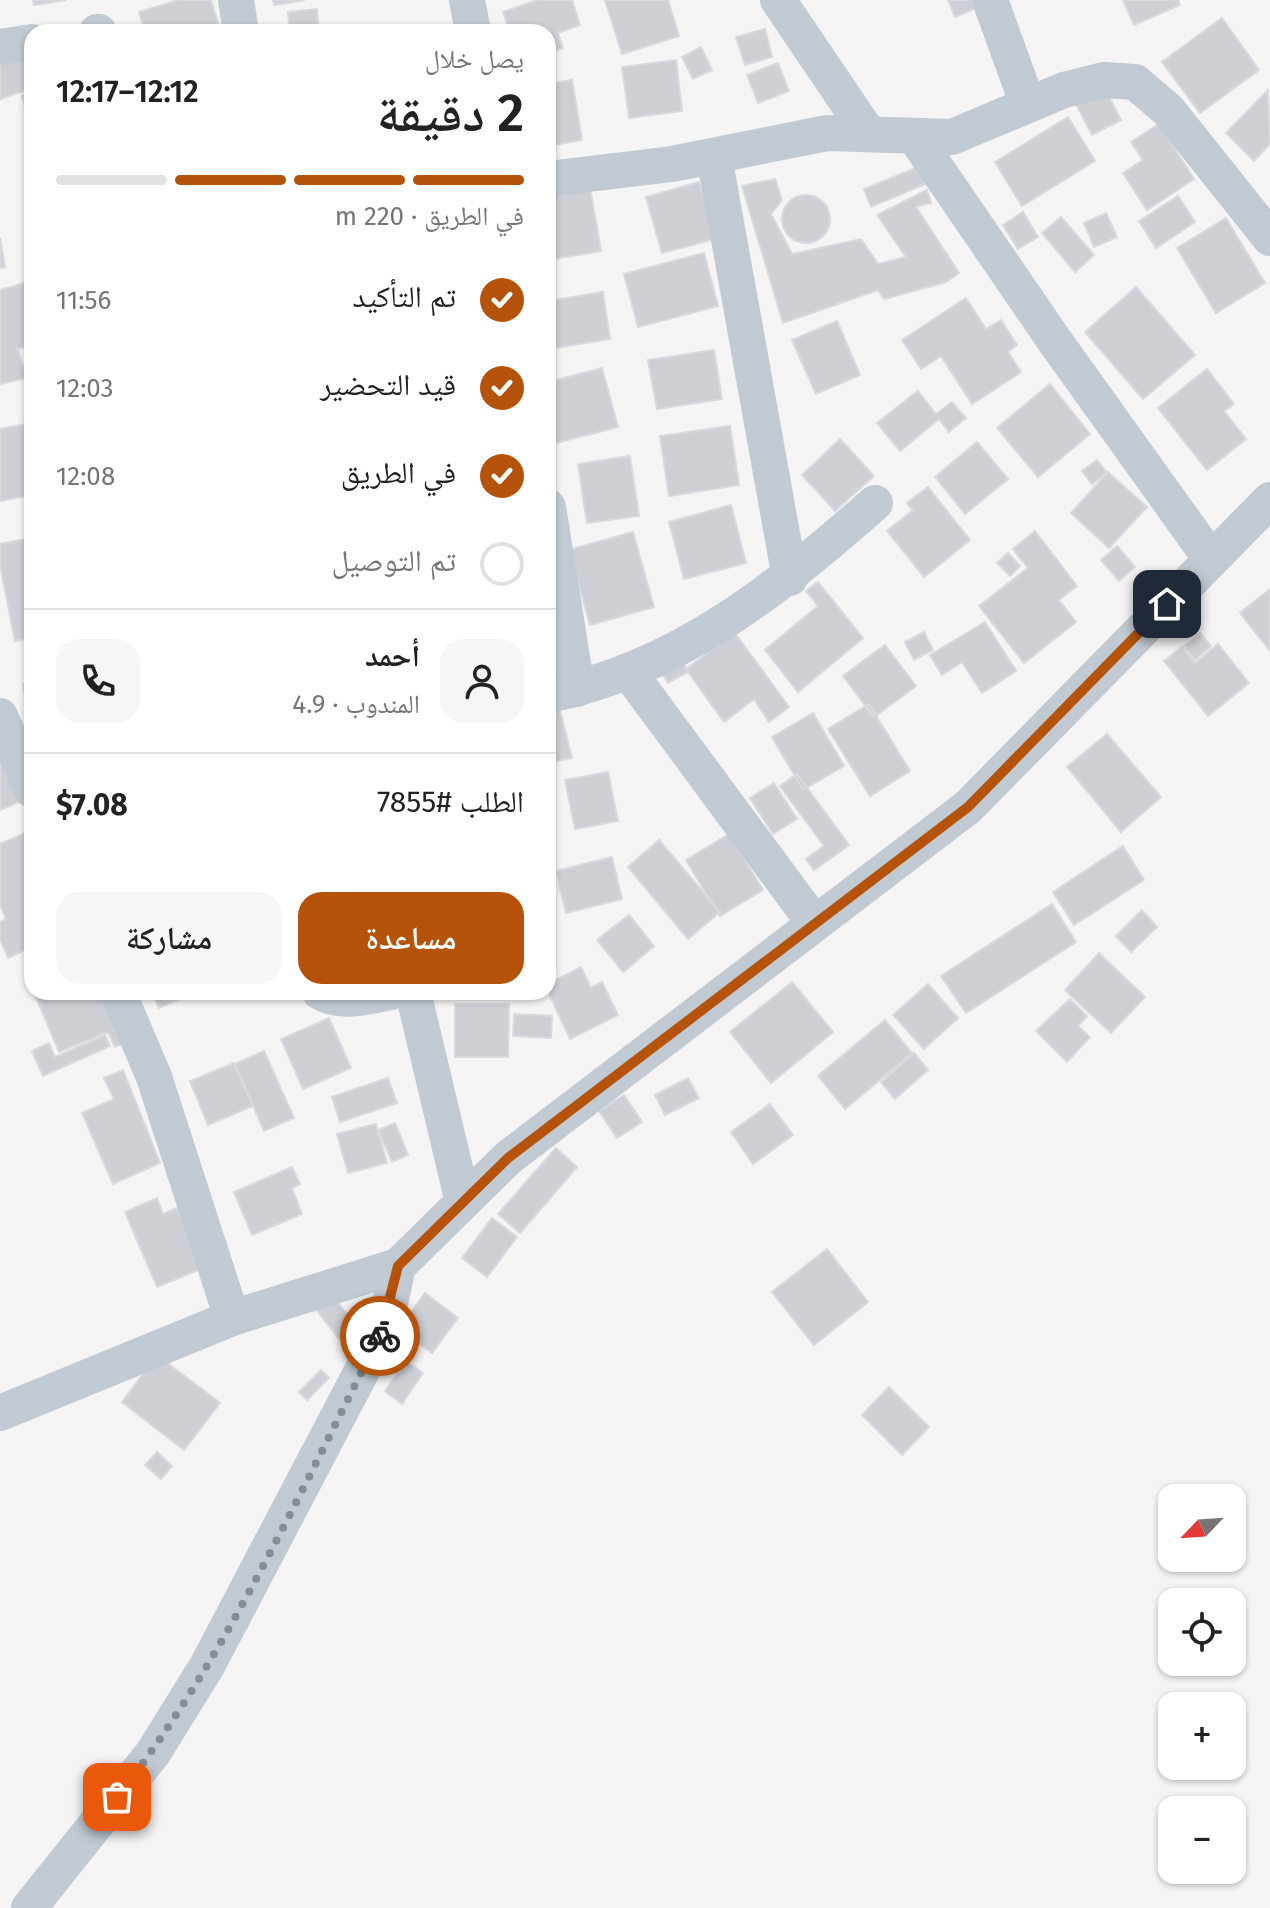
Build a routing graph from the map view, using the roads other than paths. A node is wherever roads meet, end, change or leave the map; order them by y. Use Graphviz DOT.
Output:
graph roads {
  1 [pos="236,0"];
  2 [pos="467,0"];
  3 [pos="778,0"];
  4 [pos="990,0"];
  5 [pos="240,24"];
  6 [pos="472,24"];
  7 [pos="24,43"];
  8 [pos="0,47"];
  9 [pos="1028,105"];
  10 [pos="868,133"];
  11 [pos="915,137"];
  12 [pos="714,156"];
  13 [pos="556,178"];
  14 [pos="1270,238"];
  15 [pos="1270,500"];
  16 [pos="875,503"];
  17 [pos="1211,559"];
  18 [pos="790,578"];
  19 [pos="556,613"];
  20 [pos="628,671"];
  21 [pos="562,692"];
  22 [pos="0,716"];
  23 [pos="24,769"];
  24 [pos="815,924"];
  25 [pos="121,1000"];
  26 [pos="415,1000"];
  27 [pos="463,1202"];
  28 [pos="398,1266"];
  29 [pos="232,1318"];
  30 [pos="0,1413"];
  31 [pos="29,1908"];
  1 -- 5 [label="street"];
  2 -- 6 [label="street"];
  3 -- 10 [label="street"];
  4 -- 9 [label="street"];
  7 -- 8 [label="street"];
  9 -- 11 [label="street"];
  9 -- 14 [label="street"];
  10 -- 11 [label="street"];
  10 -- 12 [label="street"];
  11 -- 17 [label="street"];
  12 -- 13 [label="street"];
  12 -- 18 [label="street"];
  15 -- 17 [label="street"];
  16 -- 18 [label="street"];
  17 -- 24 [label="street"];
  18 -- 20 [label="street"];
  19 -- 21 [label="street"];
  20 -- 21 [label="street"];
  20 -- 24 [label="street"];
  22 -- 23 [label="street"];
  24 -- 27 [label="street"];
  25 -- 29 [label="street"];
  26 -- 27 [label="street"];
  27 -- 28 [label="street"];
  28 -- 29 [label="street"];
  28 -- 31 [label="street"];
  29 -- 30 [label="street"];
}
